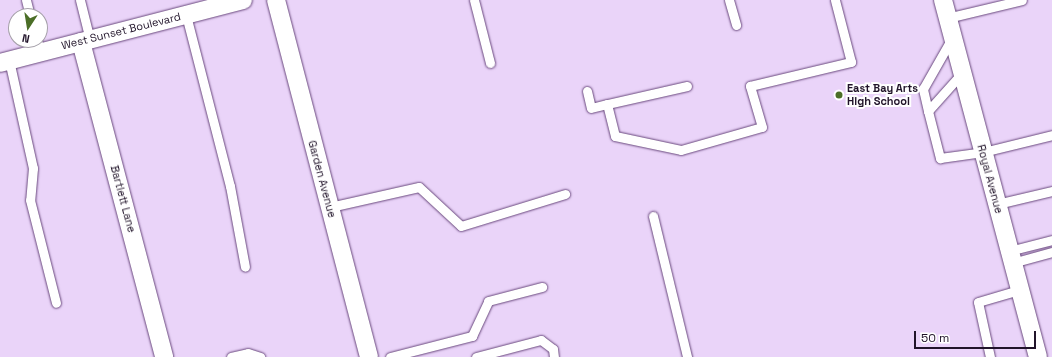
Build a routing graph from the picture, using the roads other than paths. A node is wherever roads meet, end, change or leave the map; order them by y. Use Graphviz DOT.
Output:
graph roads {
  1 [pos="80,0"];
  2 [pos="243,0"];
  3 [pos="276,0"];
  4 [pos="474,0"];
  5 [pos="730,0"];
  6 [pos="835,0"];
  7 [pos="942,0"];
  8 [pos="1022,0"];
  9 [pos="186,15"];
  10 [pos="947,18"];
  11 [pos="736,25"];
  12 [pos="952,37"];
  13 [pos="86,41"];
  14 [pos="48,45"];
  15 [pos="35,48"];
  16 [pos="4,62"];
  17 [pos="490,62"];
  18 [pos="962,73"];
  19 [pos="687,86"];
  20 [pos="587,91"];
  21 [pos="607,104"];
  22 [pos="928,111"];
  23 [pos="1052,135"];
  24 [pos="983,152"];
  25 [pos="1052,191"];
  26 [pos="565,194"];
  27 [pos="997,204"];
  28 [pos="330,207"];
  29 [pos="653,216"];
  30 [pos="1052,240"];
  31 [pos="1052,252"];
  32 [pos="1011,257"];
  33 [pos="245,267"];
  34 [pos="542,287"];
  35 [pos="1019,290"];
  36 [pos="56,303"];
  37 [pos="164,357"];
  38 [pos="231,357"];
  39 [pos="260,357"];
  40 [pos="369,357"];
  41 [pos="390,357"];
  42 [pos="476,357"];
  43 [pos="554,357"];
  44 [pos="687,357"];
  45 [pos="990,357"];
  46 [pos="1038,357"];
  1 -- 13 [label="lane"];
  2 -- 9 [label="street, West Sunset Boulevard"];
  3 -- 28 [label="street, Garden Avenue"];
  4 -- 17 [label="lane"];
  5 -- 11 [label="lane"];
  6 -- 21 [label="lane"];
  7 -- 10 [label="street, Royal Avenue"];
  8 -- 10 [label="lane"];
  9 -- 13 [label="street, West Sunset Boulevard"];
  9 -- 33 [label="lane"];
  10 -- 12 [label="street, Royal Avenue"];
  12 -- 18 [label="street, Royal Avenue"];
  12 -- 22 [label="lane"];
  13 -- 14 [label="street, West Sunset Boulevard"];
  13 -- 37 [label="street, Bartlett Lane"];
  15 -- 16 [label="street, West Sunset Boulevard"];
  16 -- 36 [label="lane"];
  18 -- 22 [label="lane"];
  18 -- 24 [label="street, Royal Avenue"];
  19 -- 21 [label="lane"];
  20 -- 21 [label="lane"];
  22 -- 24 [label="lane"];
  23 -- 24 [label="lane"];
  24 -- 27 [label="street, Royal Avenue"];
  25 -- 27 [label="lane"];
  26 -- 28 [label="lane"];
  27 -- 32 [label="street, Royal Avenue"];
  28 -- 40 [label="street, Garden Avenue"];
  29 -- 44 [label="lane"];
  30 -- 32 [label="lane"];
  31 -- 32 [label="lane"];
  32 -- 35 [label="street, Royal Avenue"];
  34 -- 41 [label="lane"];
  35 -- 45 [label="lane"];
  35 -- 46 [label="street, Royal Avenue"];
  38 -- 39 [label="lane"];
  42 -- 43 [label="lane"];
}
